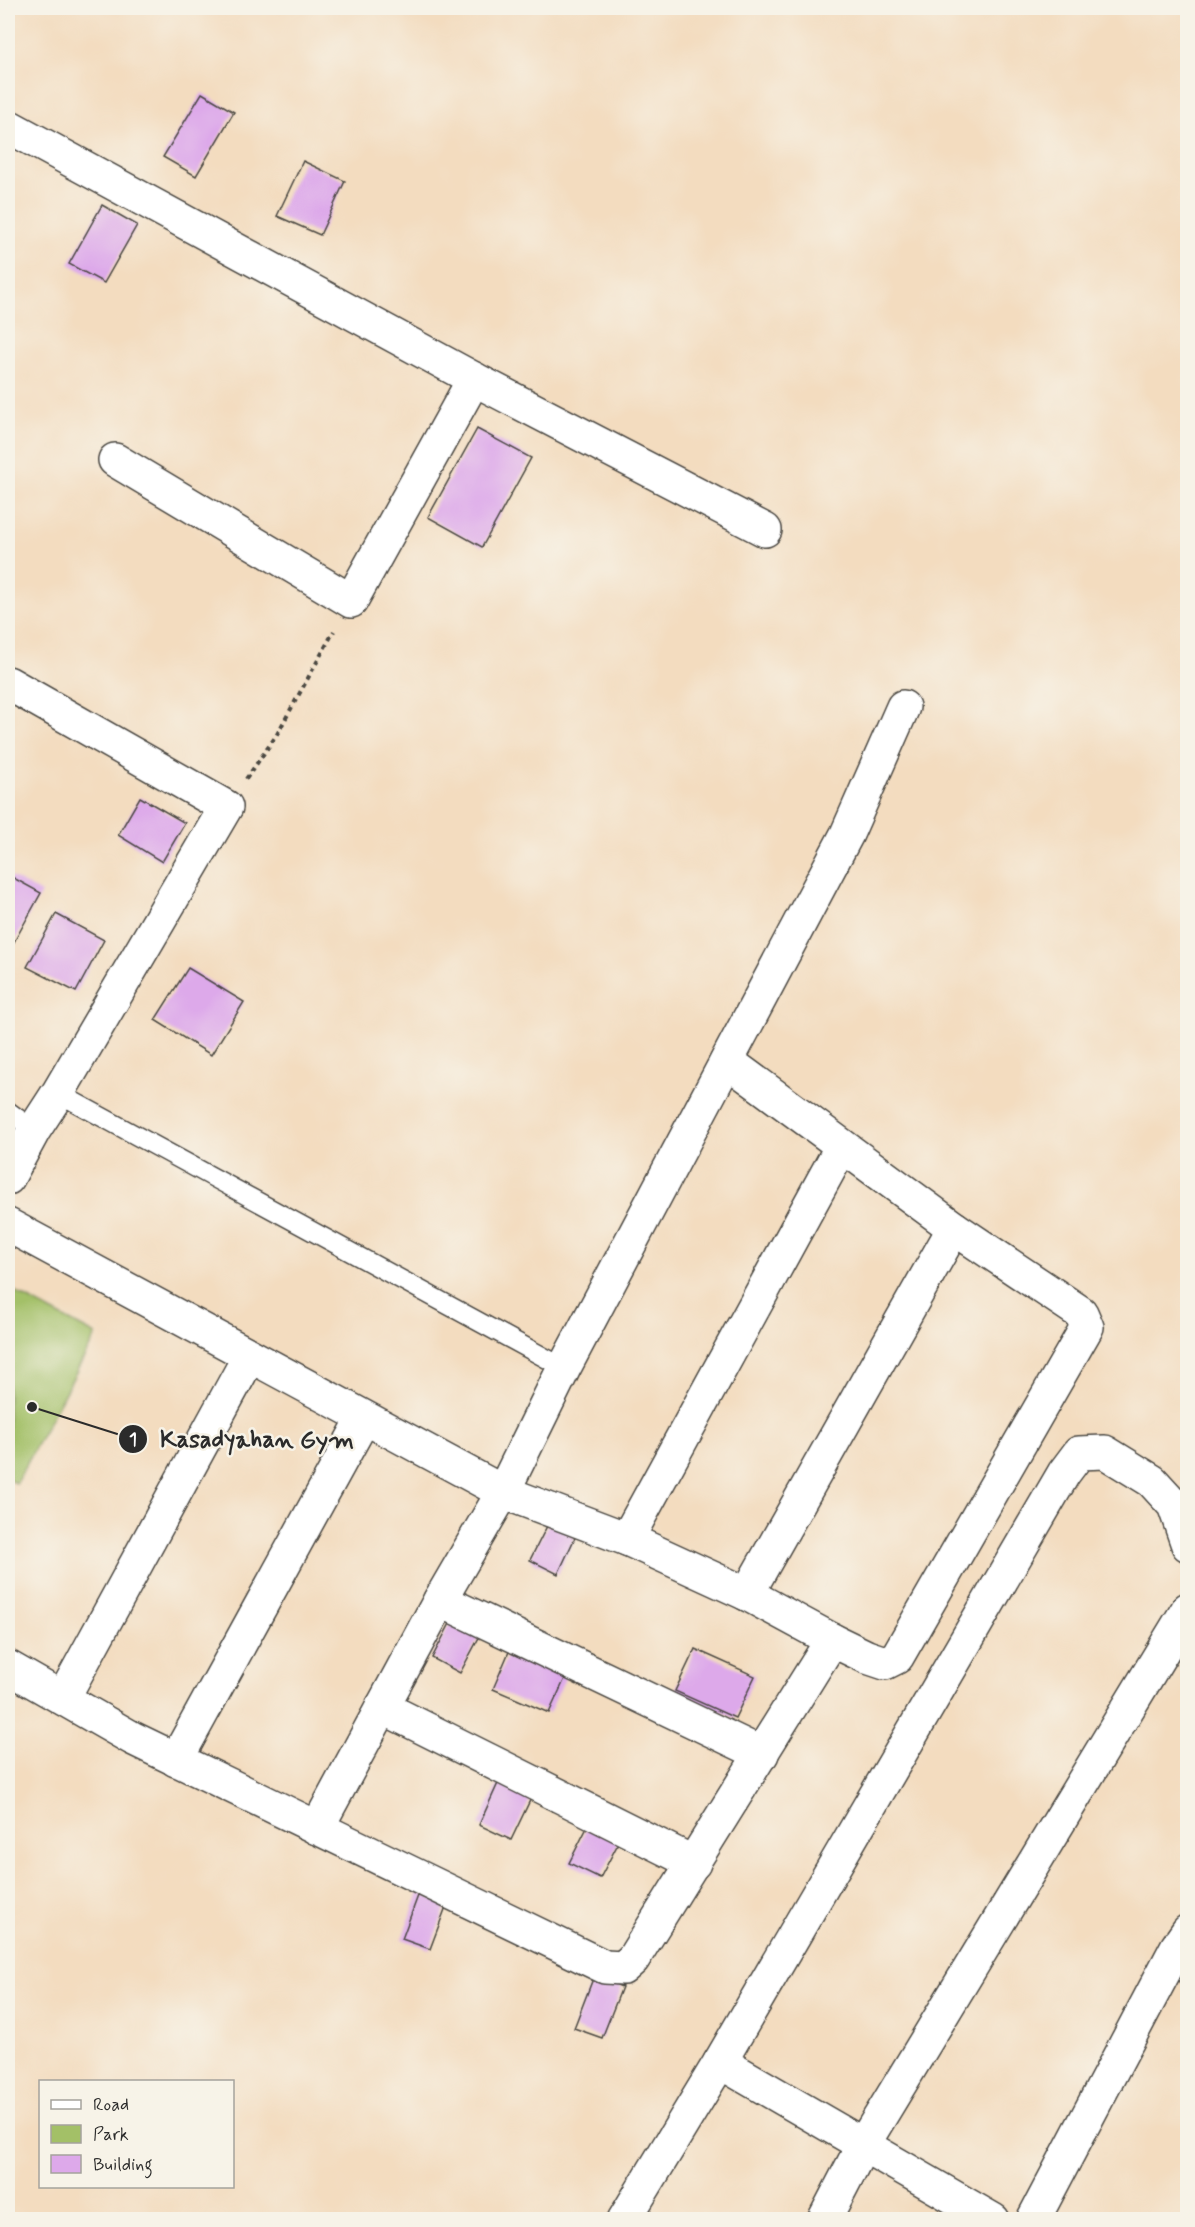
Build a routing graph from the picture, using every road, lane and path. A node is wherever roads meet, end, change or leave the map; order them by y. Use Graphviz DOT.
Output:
graph roads {
  1 [pos="8,126"];
  2 [pos="474,379"];
  3 [pos="115,460"];
  4 [pos="765,531"];
  5 [pos="351,601"];
  6 [pos="8,683"];
  7 [pos="903,708"];
  8 [pos="226,807"];
  9 [pos="727,1061"];
  10 [pos="58,1093"];
  11 [pos="8,1111"];
  12 [pos="34,1130"];
  13 [pos="842,1146"];
  14 [pos="8,1178"];
  15 [pos="8,1225"];
  16 [pos="954,1228"];
  17 [pos="249,1356"];
  18 [pos="564,1368"];
  19 [pos="364,1418"];
  20 [pos="503,1492"];
  21 [pos="627,1539"];
  22 [pos="1188,1545"];
  23 [pos="747,1594"];
  24 [pos="440,1600"];
  25 [pos="1188,1609"];
  26 [pos="832,1640"];
  27 [pos="8,1667"];
  28 [pos="63,1698"];
  29 [pos="382,1707"];
  30 [pos="762,1754"];
  31 [pos="176,1760"];
  32 [pos="317,1828"];
  33 [pos="694,1863"];
  34 [pos="1188,1931"];
  35 [pos="720,2062"];
  36 [pos="863,2145"];
  37 [pos="624,2220"];
  38 [pos="824,2220"];
  39 [pos="993,2220"];
  40 [pos="1033,2220"];
  1 -- 2 [label="street"];
  2 -- 4 [label="street"];
  2 -- 5 [label="street"];
  3 -- 5 [label="street"];
  5 -- 8 [label="path"];
  6 -- 8 [label="street"];
  7 -- 9 [label="street"];
  8 -- 10 [label="street"];
  9 -- 13 [label="street"];
  9 -- 18 [label="street"];
  10 -- 12 [label="street"];
  10 -- 18 [label="lane"];
  11 -- 12 [label="lane"];
  12 -- 14 [label="street"];
  13 -- 16 [label="street"];
  13 -- 21 [label="street"];
  15 -- 17 [label="street"];
  16 -- 23 [label="street"];
  16 -- 26 [label="street"];
  17 -- 19 [label="street"];
  17 -- 28 [label="street"];
  18 -- 20 [label="street"];
  19 -- 20 [label="street"];
  19 -- 31 [label="street"];
  20 -- 21 [label="street"];
  20 -- 24 [label="street"];
  21 -- 23 [label="street"];
  22 -- 35 [label="street"];
  23 -- 26 [label="street"];
  24 -- 29 [label="street"];
  24 -- 30 [label="street"];
  25 -- 36 [label="street"];
  26 -- 30 [label="street"];
  27 -- 28 [label="street"];
  28 -- 31 [label="street"];
  29 -- 32 [label="street"];
  29 -- 33 [label="street"];
  30 -- 33 [label="street"];
  31 -- 32 [label="street"];
  32 -- 33 [label="street"];
  34 -- 40 [label="street"];
  35 -- 36 [label="street"];
  35 -- 37 [label="street"];
  36 -- 38 [label="street"];
  36 -- 39 [label="street"];
}
